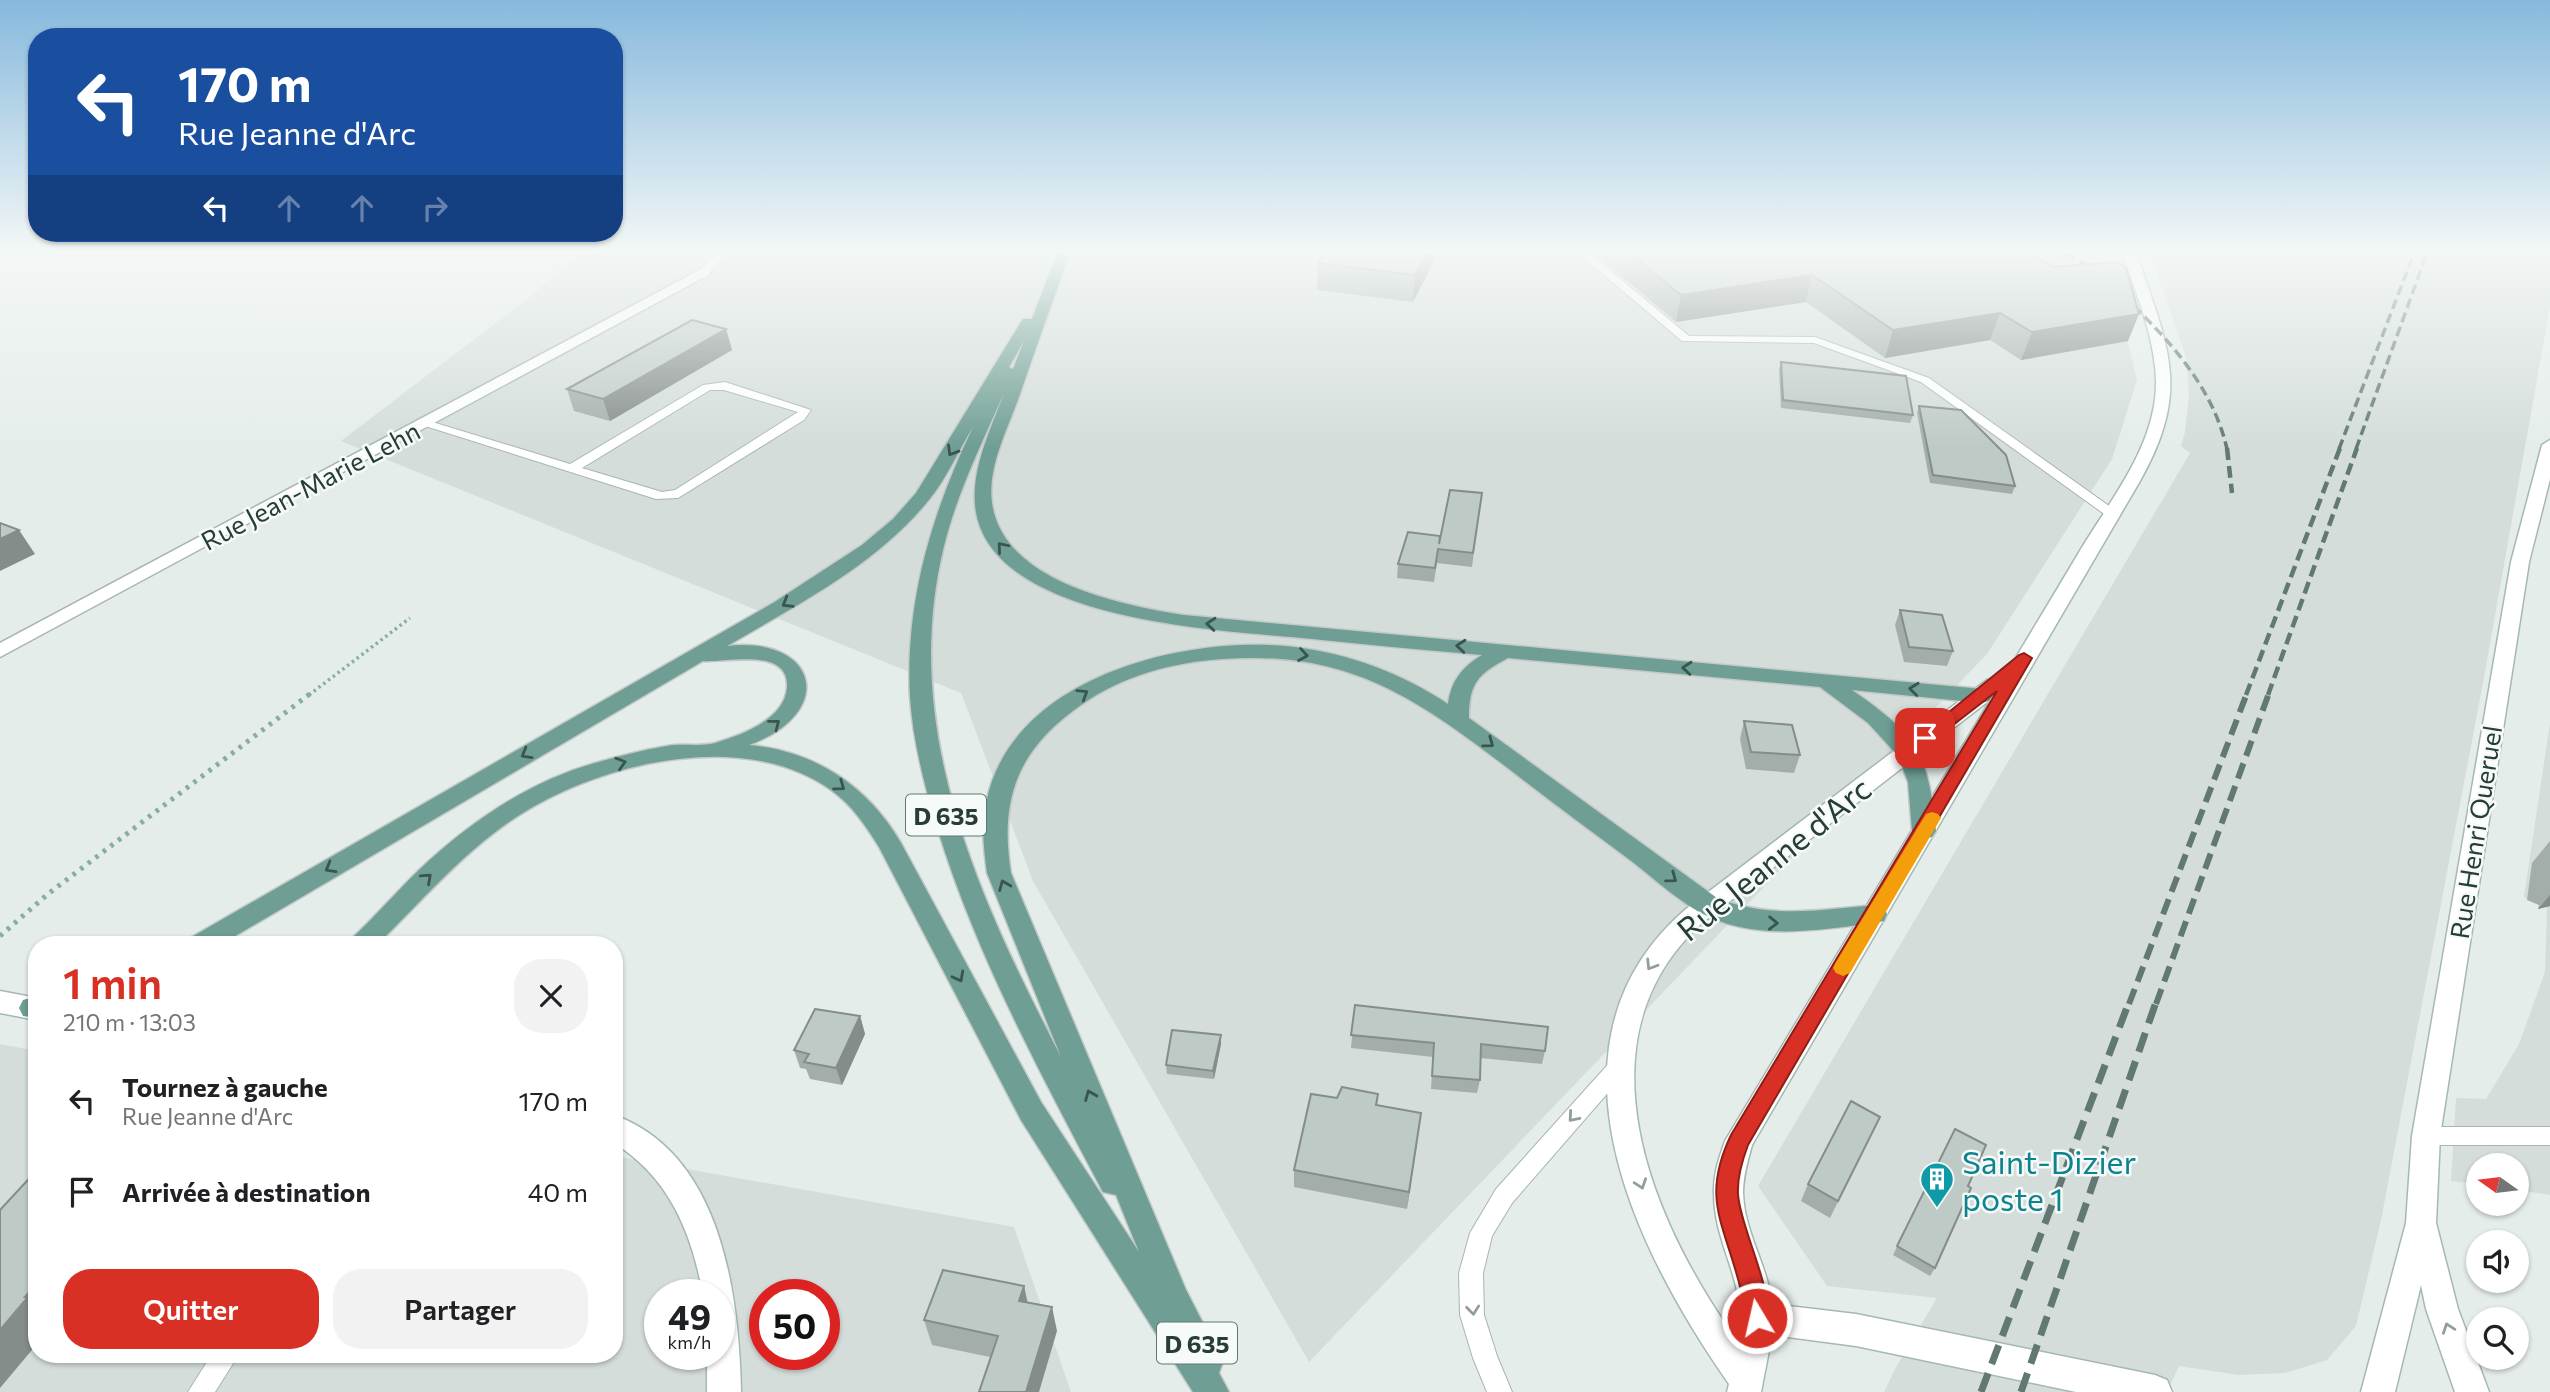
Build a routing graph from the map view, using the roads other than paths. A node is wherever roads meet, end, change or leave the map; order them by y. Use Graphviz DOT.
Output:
graph roads {
  1 [pos="622,318"];
  2 [pos="1030,318"];
  3 [pos="1031,318"];
  4 [pos="1039,318"];
  5 [pos="1661,318"];
  6 [pos="2150,318"];
  7 [pos="425,424"];
  8 [pos="2550,445"];
  9 [pos="572,468"];
  10 [pos="2112,513"];
  11 [pos="0,650"];
  12 [pos="1505,651"];
  13 [pos="2024,658"];
  14 [pos="684,663"];
  15 [pos="1824,681"];
  16 [pos="1982,696"];
  17 [pos="1458,720"];
  18 [pos="713,749"];
  19 [pos="1906,753"];
  20 [pos="1924,831"];
  21 [pos="1708,905"];
  22 [pos="1875,914"];
  23 [pos="237,925"];
  24 [pos="216,936"];
  25 [pos="228,936"];
  26 [pos="375,936"];
  27 [pos="0,1002"];
  28 [pos="28,1007"];
  29 [pos="1619,1066"];
  30 [pos="623,1133"];
  31 [pos="2426,1136"];
  32 [pos="2550,1136"];
  33 [pos="2421,1223"];
  34 [pos="1172,1294"];
  35 [pos="1757,1318"];
  36 [pos="221,1363"];
  37 [pos="1745,1386"];
  38 [pos="200,1392"];
  39 [pos="724,1392"];
  40 [pos="1212,1392"];
  41 [pos="1223,1392"];
  42 [pos="1500,1392"];
  43 [pos="2155,1392"];
  44 [pos="2378,1392"];
  45 [pos="2472,1392"];
  1 -- 7 [label="main road, Rue Jean-Marie Lehn"];
  2 -- 14 [label="main road, one-way"];
  3 -- 34 [label="main road, D 635"];
  12 -- 4 [label="main road, one-way"];
  5 -- 10 [label="lane"];
  6 -- 10 [label="main road, Rue Jeanne d'Arc"];
  7 -- 9 [label="lane"];
  7 -- 11 [label="main road, Rue Jean-Marie Lehn"];
  8 -- 31 [label="main road, Rue Henri Queruel"];
  9 -- 9 [label="lane"];
  10 -- 13 [label="main road, Rue Jeanne d'Arc"];
  15 -- 12 [label="main road, one-way"];
  12 -- 17 [label="main road"];
  13 -- 16 [label="main road, Rue Jeanne d'Arc"];
  13 -- 20 [label="main road, Rue Jeanne d'Arc"];
  18 -- 14 [label="main road, one-way"];
  14 -- 23 [label="main road, one-way"];
  16 -- 15 [label="main road, one-way"];
  15 -- 19 [label="main road"];
  16 -- 19 [label="main road, Rue Jeanne d'Arc"];
  17 -- 21 [label="main road, one-way"];
  34 -- 17 [label="main road, one-way"];
  26 -- 18 [label="main road, one-way"];
  18 -- 40 [label="main road, one-way"];
  19 -- 20 [label="main road"];
  19 -- 21 [label="main road, Rue Jeanne d'Arc"];
  20 -- 22 [label="main road, Rue Jeanne d'Arc"];
  21 -- 22 [label="main road, one-way"];
  21 -- 29 [label="main road, Rue Jeanne d'Arc, one-way"];
  22 -- 35 [label="main road, Rue Jeanne d'Arc"];
  23 -- 24 [label="main road"];
  23 -- 25 [label="main road"];
  27 -- 28 [label="main road"];
  29 -- 37 [label="main road, Rue Jeanne d'Arc, one-way"];
  29 -- 42 [label="lane, one-way"];
  30 -- 39 [label="main road"];
  31 -- 32 [label="lane"];
  31 -- 33 [label="main road, Rue Henri Queruel"];
  33 -- 44 [label="main road, Rue Henri Queruel"];
  45 -- 33 [label="main road, Rue Henri Queruel, one-way"];
  34 -- 41 [label="main road, D 635"];
  35 -- 37 [label="main road, Rue Jeanne d'Arc"];
  35 -- 43 [label="main road"];
  36 -- 38 [label="lane"];
}
